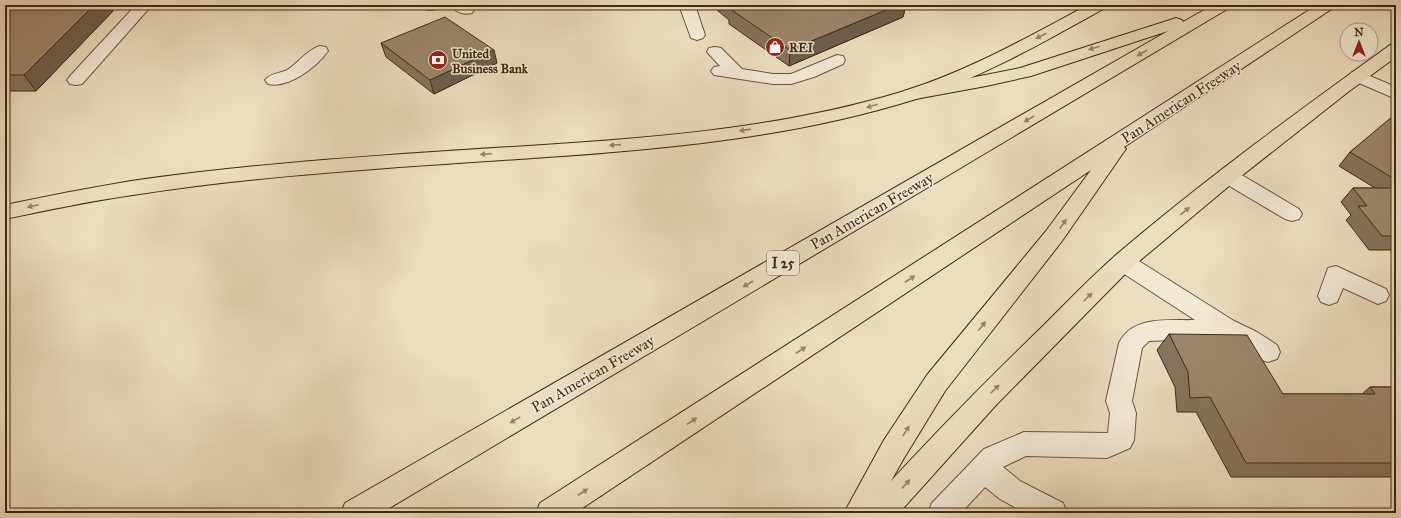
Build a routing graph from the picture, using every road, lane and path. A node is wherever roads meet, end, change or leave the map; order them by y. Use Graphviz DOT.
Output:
graph roads {
  1 [pos="144,5"];
  2 [pos="687,5"];
  3 [pos="1100,5"];
  4 [pos="1328,5"];
  5 [pos="1218,9"];
  6 [pos="697,35"];
  7 [pos="1396,49"];
  8 [pos="320,52"];
  9 [pos="715,52"];
  10 [pos="837,60"];
  11 [pos="1358,76"];
  12 [pos="76,80"];
  13 [pos="274,80"];
  14 [pos="1396,94"];
  15 [pos="910,95"];
  16 [pos="1124,139"];
  17 [pos="1228,176"];
  18 [pos="5,212"];
  19 [pos="1292,214"];
  20 [pos="1123,262"];
  21 [pos="1378,295"];
  22 [pos="1328,296"];
  23 [pos="1226,328"];
  24 [pos="1268,352"];
  25 [pos="984,468"];
  26 [pos="355,513"];
  27 [pos="550,513"];
  28 [pos="858,513"];
  29 [pos="881,513"];
  30 [pos="942,513"];
  31 [pos="1053,513"];
  1 -- 12 [label="street"];
  2 -- 6 [label="street"];
  3 -- 15 [label="main road, one-way"];
  4 -- 16 [label="main road, Pan American Freeway"];
  5 -- 15 [label="main road, one-way"];
  5 -- 26 [label="main road, Pan American Freeway / I 25, one-way"];
  7 -- 11 [label="main road"];
  8 -- 13 [label="street"];
  9 -- 10 [label="street"];
  11 -- 14 [label="street"];
  11 -- 17 [label="main road"];
  15 -- 18 [label="main road, one-way"];
  27 -- 16 [label="main road, Pan American Freeway, one-way"];
  28 -- 16 [label="main road, one-way"];
  17 -- 19 [label="street"];
  20 -- 17 [label="main road, one-way"];
  20 -- 23 [label="street"];
  29 -- 20 [label="main road, one-way"];
  21 -- 22 [label="street"];
  23 -- 24 [label="street"];
  23 -- 25 [label="street"];
  25 -- 30 [label="street"];
  25 -- 31 [label="street"];
}
